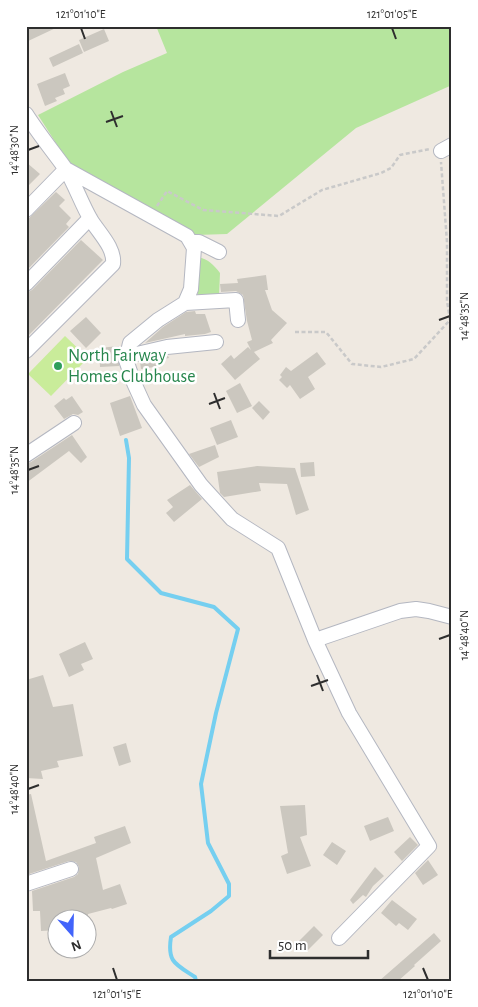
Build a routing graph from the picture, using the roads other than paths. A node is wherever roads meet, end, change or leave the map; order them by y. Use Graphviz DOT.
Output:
graph roads {
  1 [pos="26,114"];
  2 [pos="30,132"];
  3 [pos="66,169"];
  4 [pos="26,210"];
  5 [pos="90,218"];
  6 [pos="191,242"];
  7 [pos="219,252"];
  8 [pos="26,284"];
  9 [pos="185,303"];
  10 [pos="238,320"];
  11 [pos="216,342"];
  12 [pos="26,351"];
  13 [pos="128,356"];
  14 [pos="74,423"];
  15 [pos="26,455"];
  16 [pos="452,617"];
  17 [pos="316,640"];
  18 [pos="71,870"];
  19 [pos="26,884"];
  20 [pos="338,938"];
  1 -- 2 [label="street"];
  2 -- 3 [label="street"];
  3 -- 4 [label="street"];
  3 -- 5 [label="street"];
  3 -- 6 [label="street"];
  5 -- 8 [label="street"];
  5 -- 12 [label="street"];
  6 -- 7 [label="street"];
  6 -- 9 [label="street"];
  9 -- 10 [label="street"];
  9 -- 13 [label="street"];
  11 -- 13 [label="street"];
  13 -- 17 [label="street"];
  14 -- 15 [label="street"];
  16 -- 17 [label="street"];
  17 -- 20 [label="street"];
  18 -- 19 [label="street"];
}
